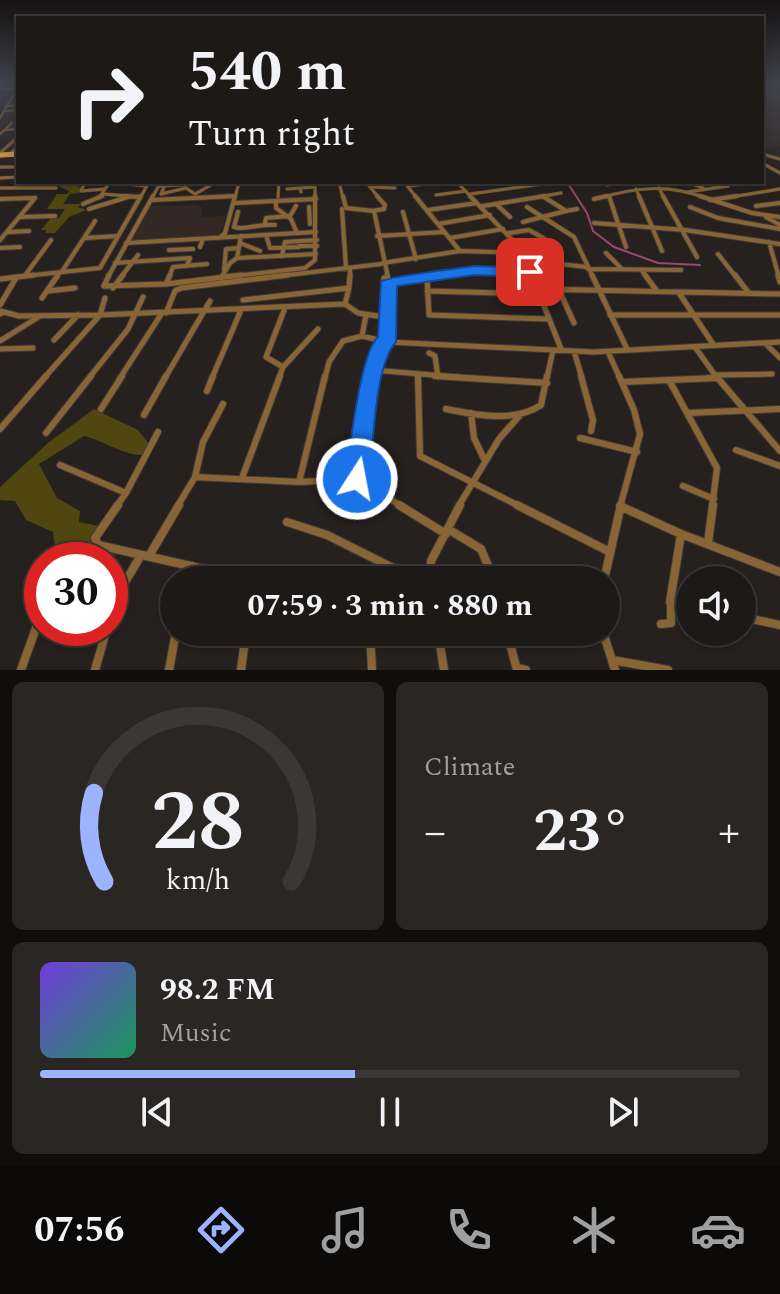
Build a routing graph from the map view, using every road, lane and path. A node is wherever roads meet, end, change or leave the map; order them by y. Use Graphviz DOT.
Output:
graph roads {
  1 [pos="12,123"];
  2 [pos="16,129"];
  3 [pos="4,130"];
  4 [pos="0,134"];
  5 [pos="16,139"];
  6 [pos="16,152"];
  7 [pos="0,154"];
  8 [pos="84,184"];
  9 [pos="109,184"];
  10 [pos="148,184"];
  11 [pos="188,184"];
  12 [pos="211,184"];
  13 [pos="238,184"];
  14 [pos="279,184"];
  15 [pos="287,184"];
  16 [pos="338,184"];
  17 [pos="339,184"];
  18 [pos="368,184"];
  19 [pos="406,184"];
  20 [pos="459,184"];
  21 [pos="543,184"];
  22 [pos="611,184"];
  23 [pos="623,184"];
  24 [pos="693,184"];
  25 [pos="724,184"];
  26 [pos="162,185"];
  27 [pos="315,185"];
  28 [pos="380,185"];
  29 [pos="607,185"];
  30 [pos="371,187"];
  31 [pos="0,188"];
  32 [pos="56,188"];
  33 [pos="106,188"];
  34 [pos="395,188"];
  35 [pos="516,188"];
  36 [pos="659,188"];
  37 [pos="704,188"];
  38 [pos="629,189"];
  39 [pos="636,189"];
  40 [pos="780,189"];
  41 [pos="687,192"];
  42 [pos="468,193"];
  43 [pos="561,193"];
  44 [pos="103,194"];
  45 [pos="609,194"];
  46 [pos="436,195"];
  47 [pos="235,196"];
  48 [pos="128,197"];
  49 [pos="140,197"];
  50 [pos="543,197"];
  51 [pos="0,199"];
  52 [pos="9,199"];
  53 [pos="277,199"];
  54 [pos="316,199"];
  55 [pos="529,199"];
  56 [pos="594,199"];
  57 [pos="152,200"];
  58 [pos="708,200"];
  59 [pos="234,203"];
  60 [pos="780,203"];
  61 [pos="83,204"];
  62 [pos="495,204"];
  63 [pos="479,205"];
  64 [pos="756,206"];
  65 [pos="0,207"];
  66 [pos="527,207"];
  67 [pos="690,207"];
  68 [pos="89,209"];
  69 [pos="577,209"];
  70 [pos="309,210"];
  71 [pos="372,211"];
  72 [pos="427,211"];
  73 [pos="566,211"];
  74 [pos="342,212"];
  75 [pos="403,212"];
  76 [pos="316,214"];
  77 [pos="490,215"];
  78 [pos="55,216"];
  79 [pos="21,217"];
  80 [pos="243,217"];
  81 [pos="286,217"];
  82 [pos="510,217"];
  83 [pos="545,217"];
  84 [pos="766,217"];
  85 [pos="780,217"];
  86 [pos="236,218"];
  87 [pos="718,218"];
  88 [pos="95,221"];
  89 [pos="523,222"];
  90 [pos="265,223"];
  91 [pos="594,223"];
  92 [pos="228,224"];
  93 [pos="310,224"];
  94 [pos="437,224"];
  95 [pos="619,224"];
  96 [pos="652,227"];
  97 [pos="780,227"];
  98 [pos="297,230"];
  99 [pos="685,230"];
  100 [pos="29,231"];
  101 [pos="506,231"];
  102 [pos="8,232"];
  103 [pos="305,232"];
  104 [pos="316,232"];
  105 [pos="445,232"];
  106 [pos="266,234"];
  107 [pos="274,234"];
  108 [pos="409,235"];
  109 [pos="728,235"];
  110 [pos="119,236"];
  111 [pos="224,236"];
  112 [pos="241,236"];
  113 [pos="377,236"];
  114 [pos="85,238"];
  115 [pos="449,238"];
  116 [pos="203,239"];
  117 [pos="0,240"];
  118 [pos="51,240"];
  119 [pos="190,240"];
  120 [pos="769,242"];
  121 [pos="125,243"];
  122 [pos="300,243"];
  123 [pos="317,243"];
  124 [pos="487,244"];
  125 [pos="780,244"];
  126 [pos="239,245"];
  127 [pos="283,245"];
  128 [pos="20,247"];
  129 [pos="200,247"];
  130 [pos="626,247"];
  131 [pos="0,248"];
  132 [pos="185,249"];
  133 [pos="193,249"];
  134 [pos="169,250"];
  135 [pos="260,251"];
  136 [pos="460,251"];
  137 [pos="662,251"];
  138 [pos="494,252"];
  139 [pos="524,253"];
  140 [pos="606,253"];
  141 [pos="317,254"];
  142 [pos="718,254"];
  143 [pos="138,255"];
  144 [pos="282,256"];
  145 [pos="697,257"];
  146 [pos="237,258"];
  147 [pos="777,258"];
  148 [pos="416,259"];
  149 [pos="115,263"];
  150 [pos="133,263"];
  151 [pos="382,263"];
  152 [pos="207,264"];
  153 [pos="187,265"];
  154 [pos="317,267"];
  155 [pos="305,268"];
  156 [pos="348,268"];
  157 [pos="587,268"];
  158 [pos="621,269"];
  159 [pos="641,270"];
  160 [pos="681,270"];
  161 [pos="62,271"];
  162 [pos="530,272"];
  163 [pos="25,274"];
  164 [pos="223,276"];
  165 [pos="16,277"];
  166 [pos="0,279"];
  167 [pos="427,279"];
  168 [pos="571,280"];
  169 [pos="389,282"];
  170 [pos="780,282"];
  171 [pos="166,284"];
  172 [pos="105,287"];
  173 [pos="75,288"];
  174 [pos="113,288"];
  175 [pos="349,288"];
  176 [pos="559,290"];
  177 [pos="575,290"];
  178 [pos="598,290"];
  179 [pos="47,291"];
  180 [pos="427,291"];
  181 [pos="538,291"];
  182 [pos="658,292"];
  183 [pos="679,292"];
  184 [pos="749,292"];
  185 [pos="97,293"];
  186 [pos="780,294"];
  187 [pos="143,297"];
  188 [pos="42,298"];
  189 [pos="105,298"];
  190 [pos="243,300"];
  191 [pos="210,301"];
  192 [pos="345,304"];
  193 [pos="285,308"];
  194 [pos="1,310"];
  195 [pos="241,310"];
  196 [pos="202,312"];
  197 [pos="136,313"];
  198 [pos="164,313"];
  199 [pos="79,314"];
  200 [pos="100,315"];
  201 [pos="366,315"];
  202 [pos="610,315"];
  203 [pos="780,315"];
  204 [pos="40,316"];
  205 [pos="384,317"];
  206 [pos="698,317"];
  207 [pos="549,319"];
  208 [pos="574,323"];
  209 [pos="318,329"];
  210 [pos="362,336"];
  211 [pos="54,340"];
  212 [pos="384,340"];
  213 [pos="0,341"];
  214 [pos="780,341"];
  215 [pos="765,343"];
  216 [pos="713,344"];
  217 [pos="695,347"];
  218 [pos="33,348"];
  219 [pos="0,349"];
  220 [pos="627,349"];
  221 [pos="557,350"];
  222 [pos="574,351"];
  223 [pos="608,351"];
  224 [pos="429,353"];
  225 [pos="780,358"];
  226 [pos="283,367"];
  227 [pos="373,370"];
  228 [pos="772,374"];
  229 [pos="418,375"];
  230 [pos="438,377"];
  231 [pos="716,377"];
  232 [pos="669,380"];
  233 [pos="622,382"];
  234 [pos="547,383"];
  235 [pos="207,391"];
  236 [pos="223,404"];
  237 [pos="101,409"];
  238 [pos="446,409"];
  239 [pos="780,409"];
  240 [pos="745,410"];
  241 [pos="471,413"];
  242 [pos="687,413"];
  243 [pos="144,415"];
  244 [pos="520,415"];
  245 [pos="0,429"];
  246 [pos="591,431"];
  247 [pos="158,432"];
  248 [pos="46,433"];
  249 [pos="580,438"];
  250 [pos="736,450"];
  251 [pos="780,451"];
  252 [pos="637,452"];
  253 [pos="486,462"];
  254 [pos="60,465"];
  255 [pos="780,466"];
  256 [pos="195,477"];
  257 [pos="242,478"];
  258 [pos="357,479"];
  259 [pos="299,482"];
  260 [pos="474,483"];
  261 [pos="683,486"];
  262 [pos="126,493"];
  263 [pos="714,499"];
  264 [pos="620,506"];
  265 [pos="287,522"];
  266 [pos="447,531"];
  267 [pos="681,534"];
  268 [pos="708,543"];
  269 [pos="608,551"];
  270 [pos="145,555"];
  271 [pos="192,566"];
  272 [pos="389,566"];
  273 [pos="434,566"];
  274 [pos="488,566"];
  275 [pos="606,566"];
  276 [pos="780,572"];
  277 [pos="128,580"];
  278 [pos="671,604"];
  279 [pos="676,605"];
  280 [pos="756,620"];
  281 [pos="661,624"];
  282 [pos="780,625"];
  283 [pos="30,646"];
  284 [pos="102,646"];
  285 [pos="173,646"];
  286 [pos="244,646"];
  287 [pos="371,646"];
  288 [pos="440,646"];
  289 [pos="512,646"];
  290 [pos="613,665"];
  291 [pos="520,669"];
  292 [pos="21,670"];
  293 [pos="95,670"];
  294 [pos="169,670"];
  295 [pos="241,670"];
  296 [pos="372,670"];
  297 [pos="444,670"];
  298 [pos="668,670"];
  1 -- 3 [label="street"];
  2 -- 3 [label="street"];
  3 -- 4 [label="street"];
  5 -- 7 [label="street"];
  6 -- 7 [label="main road"];
  8 -- 33 [label="street"];
  9 -- 33 [label="street"];
  10 -- 49 [label="street"];
  11 -- 26 [label="street"];
  12 -- 26 [label="street"];
  13 -- 47 [label="street"];
  14 -- 53 [label="street"];
  15 -- 27 [label="street"];
  16 -- 74 [label="street"];
  17 -- 71 [label="street"];
  18 -- 30 [label="street"];
  19 -- 72 [label="street"];
  20 -- 42 [label="street"];
  21 -- 35 [label="street"];
  22 -- 29 [label="street"];
  23 -- 38 [label="street"];
  24 -- 37 [label="street"];
  25 -- 37 [label="street"];
  26 -- 57 [label="street"];
  27 -- 54 [label="street"];
  28 -- 30 [label="street"];
  28 -- 34 [label="street"];
  30 -- 71 [label="street"];
  31 -- 32 [label="street"];
  33 -- 44 [label="street"];
  35 -- 42 [label="street"];
  35 -- 55 [label="street"];
  36 -- 39 [label="street"];
  36 -- 41 [label="street"];
  36 -- 99 [label="street"];
  37 -- 41 [label="street"];
  38 -- 39 [label="street"];
  38 -- 45 [label="street"];
  39 -- 96 [label="street"];
  40 -- 58 [label="street"];
  41 -- 58 [label="street"];
  42 -- 46 [label="street"];
  42 -- 63 [label="street"];
  43 -- 50 [label="street"];
  44 -- 48 [label="street"];
  44 -- 61 [label="street"];
  45 -- 56 [label="street"];
  45 -- 95 [label="street"];
  47 -- 57 [label="street"];
  47 -- 59 [label="street"];
  48 -- 49 [label="street"];
  48 -- 68 [label="street"];
  49 -- 110 [label="street"];
  50 -- 55 [label="street"];
  50 -- 73 [label="street"];
  51 -- 52 [label="street"];
  52 -- 65 [label="street"];
  52 -- 79 [label="street"];
  53 -- 54 [label="street"];
  53 -- 59 [label="street"];
  53 -- 81 [label="street"];
  54 -- 76 [label="street"];
  55 -- 62 [label="street"];
  57 -- 121 [label="street"];
  58 -- 84 [label="street"];
  59 -- 92 [label="street"];
  60 -- 64 [label="street"];
  62 -- 63 [label="street"];
  62 -- 82 [label="street"];
  63 -- 72 [label="street"];
  63 -- 77 [label="street"];
  66 -- 83 [label="street"];
  67 -- 87 [label="street"];
  69 -- 73 [label="street"];
  70 -- 76 [label="street"];
  70 -- 81 [label="street"];
  70 -- 93 [label="street"];
  71 -- 74 [label="street"];
  71 -- 113 [label="street"];
  71 -- 151 [label="street"];
  72 -- 94 [label="street"];
  73 -- 83 [label="street"];
  74 -- 156 [label="street"];
  75 -- 108 [label="street"];
  76 -- 104 [label="street"];
  77 -- 94 [label="street"];
  77 -- 101 [label="street"];
  78 -- 79 [label="street"];
  79 -- 102 [label="street"];
  80 -- 86 [label="street"];
  81 -- 90 [label="street"];
  81 -- 98 [label="street"];
  83 -- 89 [label="street"];
  83 -- 157 [label="street"];
  84 -- 85 [label="street"];
  84 -- 97 [label="street"];
  86 -- 90 [label="street"];
  86 -- 92 [label="street"];
  87 -- 97 [label="street"];
  87 -- 109 [label="street"];
  88 -- 114 [label="street"];
  90 -- 107 [label="street"];
  91 -- 95 [label="street"];
  92 -- 111 [label="street"];
  94 -- 105 [label="street"];
  95 -- 96 [label="street"];
  95 -- 130 [label="street"];
  96 -- 99 [label="street"];
  96 -- 137 [label="street"];
  98 -- 103 [label="street"];
  98 -- 107 [label="street"];
  99 -- 109 [label="street"];
  99 -- 145 [label="street"];
  100 -- 102 [label="street"];
  101 -- 115 [label="street"];
  101 -- 139 [label="street"];
  101 -- 157 [label="street"];
  102 -- 117 [label="street"];
  103 -- 104 [label="street"];
  103 -- 122 [label="street"];
  104 -- 123 [label="street"];
  105 -- 108 [label="street"];
  105 -- 115 [label="street"];
  106 -- 107 [label="street"];
  106 -- 112 [label="street"];
  106 -- 127 [label="street"];
  108 -- 113 [label="street"];
  108 -- 148 [label="street"];
  109 -- 120 [label="street"];
  110 -- 114 [label="street"];
  110 -- 161 [label="street"];
  111 -- 112 [label="street"];
  111 -- 116 [label="street"];
  112 -- 126 [label="street"];
  113 -- 151 [label="street"];
  114 -- 161 [label="street"];
  115 -- 136 [label="street"];
  116 -- 119 [label="street"];
  116 -- 129 [label="street"];
  118 -- 163 [label="street"];
  119 -- 121 [label="street"];
  119 -- 132 [label="street"];
  120 -- 125 [label="street"];
  120 -- 147 [label="street"];
  121 -- 149 [label="street"];
  122 -- 123 [label="street"];
  122 -- 127 [label="street"];
  123 -- 141 [label="street"];
  124 -- 138 [label="street"];
  126 -- 135 [label="street"];
  126 -- 146 [label="street"];
  126 -- 164 [label="street"];
  127 -- 144 [label="street"];
  128 -- 131 [label="street"];
  132 -- 133 [label="street"];
  132 -- 134 [label="street"];
  136 -- 138 [label="street"];
  136 -- 148 [label="street"];
  138 -- 139 [label="street"];
  139 -- 162 [label="street"];
  140 -- 158 [label="street"];
  141 -- 144 [label="street"];
  141 -- 155 [label="street"];
  142 -- 184 [label="street"];
  143 -- 150 [label="street"];
  144 -- 146 [label="street"];
  146 -- 164 [label="street"];
  147 -- 170 [label="street"];
  148 -- 151 [label="street"];
  149 -- 150 [label="street"];
  149 -- 172 [label="street"];
  150 -- 153 [label="street"];
  150 -- 174 [label="street"];
  151 -- 156 [label="street"];
  151 -- 169 [label="street"];
  151 -- 205 [label="street"];
  152 -- 153 [label="street"];
  153 -- 171 [label="street"];
  154 -- 155 [label="street"];
  155 -- 164 [label="street"];
  156 -- 175 [label="street"];
  156 -- 198 [label="street"];
  157 -- 158 [label="street"];
  157 -- 178 [label="street"];
  158 -- 159 [label="street"];
  159 -- 160 [label="street"];
  159 -- 182 [label="street"];
  161 -- 163 [label="street"];
  161 -- 179 [label="street"];
  162 -- 167 [label="street"];
  162 -- 181 [label="street"];
  163 -- 165 [label="street"];
  164 -- 171 [label="street"];
  165 -- 166 [label="street"];
  165 -- 194 [label="street"];
  167 -- 169 [label="street"];
  167 -- 180 [label="street"];
  168 -- 177 [label="street"];
  169 -- 212 [label="street"];
  171 -- 174 [label="street"];
  172 -- 174 [label="street"];
  172 -- 185 [label="street"];
  173 -- 179 [label="street"];
  175 -- 190 [label="street"];
  175 -- 192 [label="street"];
  176 -- 177 [label="street"];
  176 -- 181 [label="street"];
  176 -- 208 [label="street"];
  177 -- 178 [label="street"];
  178 -- 182 [label="street"];
  178 -- 202 [label="street"];
  179 -- 188 [label="street"];
  180 -- 181 [label="street"];
  180 -- 207 [label="street"];
  181 -- 207 [label="street"];
  182 -- 183 [label="street"];
  183 -- 184 [label="street"];
  183 -- 206 [label="street"];
  184 -- 186 [label="street"];
  187 -- 197 [label="street"];
  189 -- 200 [label="street"];
  191 -- 196 [label="street"];
  192 -- 193 [label="street"];
  192 -- 201 [label="street"];
  193 -- 195 [label="street"];
  193 -- 226 [label="street"];
  194 -- 204 [label="street"];
  195 -- 196 [label="street"];
  195 -- 235 [label="street"];
  196 -- 198 [label="street"];
  196 -- 243 [label="street"];
  197 -- 198 [label="street"];
  197 -- 200 [label="street"];
  197 -- 248 [label="street"];
  198 -- 237 [label="street"];
  199 -- 200 [label="street"];
  199 -- 204 [label="street"];
  199 -- 211 [label="street"];
  200 -- 245 [label="street"];
  201 -- 205 [label="street"];
  201 -- 210 [label="street"];
  202 -- 206 [label="street"];
  202 -- 220 [label="street"];
  203 -- 206 [label="street"];
  204 -- 213 [label="street"];
  205 -- 212 [label="street"];
  206 -- 216 [label="street"];
  207 -- 221 [label="street"];
  209 -- 226 [label="street"];
  210 -- 212 [label="street"];
  210 -- 259 [label="street"];
  212 -- 221 [label="street"];
  212 -- 227 [label="street"];
  214 -- 215 [label="street"];
  214 -- 216 [label="street"];
  215 -- 217 [label="street"];
  215 -- 225 [label="street"];
  216 -- 220 [label="street"];
  217 -- 223 [label="street"];
  217 -- 231 [label="street"];
  218 -- 219 [label="street"];
  220 -- 221 [label="street"];
  221 -- 222 [label="street"];
  221 -- 234 [label="street"];
  222 -- 223 [label="street"];
  222 -- 246 [label="street"];
  223 -- 233 [label="street"];
  224 -- 230 [label="street"];
  226 -- 257 [label="street"];
  227 -- 229 [label="street"];
  227 -- 258 [label="street"];
  228 -- 231 [label="street"];
  229 -- 230 [label="street"];
  229 -- 260 [label="street"];
  230 -- 234 [label="street"];
  231 -- 232 [label="street"];
  231 -- 240 [label="street"];
  232 -- 233 [label="street"];
  232 -- 242 [label="street"];
  233 -- 252 [label="street"];
  234 -- 244 [label="street"];
  236 -- 256 [label="street"];
  238 -- 241 [label="street"];
  239 -- 240 [label="street"];
  240 -- 242 [label="street"];
  240 -- 251 [label="street"];
  241 -- 244 [label="street"];
  241 -- 253 [label="street"];
  242 -- 263 [label="street"];
  244 -- 253 [label="street"];
  247 -- 262 [label="street"];
  249 -- 252 [label="street"];
  250 -- 255 [label="street"];
  252 -- 264 [label="street"];
  253 -- 260 [label="street"];
  254 -- 262 [label="street"];
  256 -- 257 [label="street"];
  256 -- 270 [label="street"];
  257 -- 259 [label="street"];
  258 -- 259 [label="street"];
  258 -- 266 [label="street"];
  260 -- 266 [label="street"];
  260 -- 269 [label="street"];
  261 -- 263 [label="street"];
  262 -- 270 [label="street"];
  263 -- 268 [label="street"];
  264 -- 267 [label="street"];
  264 -- 269 [label="street"];
  265 -- 272 [label="street"];
  266 -- 273 [label="street"];
  266 -- 274 [label="street"];
  267 -- 268 [label="street"];
  267 -- 278 [label="street"];
  268 -- 276 [label="street"];
  269 -- 275 [label="street"];
  270 -- 271 [label="street"];
  270 -- 277 [label="street"];
  278 -- 279 [label="street"];
  278 -- 281 [label="street"];
  280 -- 282 [label="street"];
  283 -- 292 [label="street"];
  284 -- 293 [label="street"];
  285 -- 294 [label="street"];
  286 -- 295 [label="street"];
  287 -- 296 [label="street"];
  288 -- 297 [label="street"];
  289 -- 291 [label="street"];
  290 -- 298 [label="street"];
}
